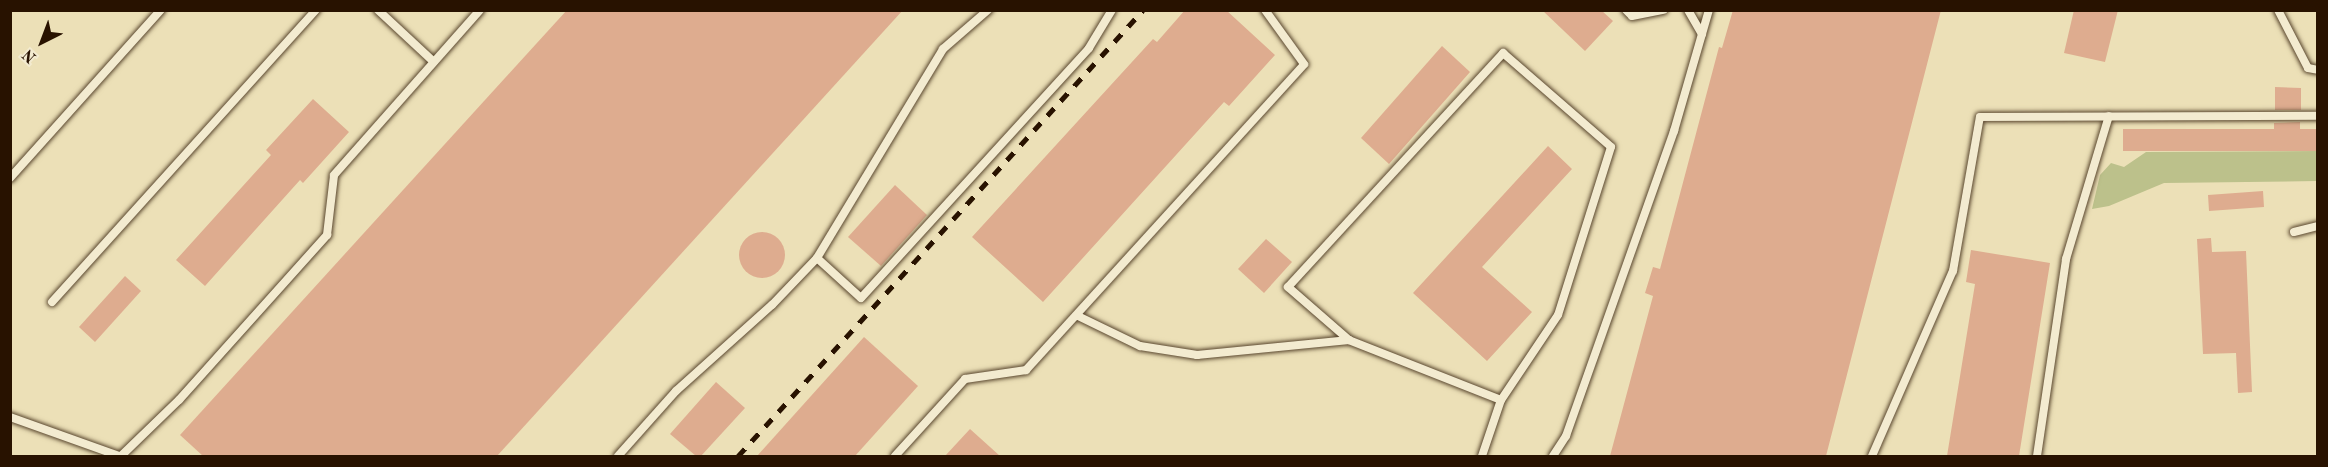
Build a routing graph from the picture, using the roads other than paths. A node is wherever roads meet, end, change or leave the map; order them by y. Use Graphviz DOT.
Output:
graph roads {
  1 [pos="161,10"];
  2 [pos="316,10"];
  3 [pos="378,10"];
  4 [pos="480,10"];
  5 [pos="988,10"];
  6 [pos="1112,10"];
  7 [pos="1265,10"];
  8 [pos="1626,10"];
  9 [pos="1663,10"];
  10 [pos="1688,10"];
  11 [pos="1709,10"];
  12 [pos="2278,10"];
  13 [pos="1702,34"];
  14 [pos="435,62"];
  15 [pos="2318,70"];
  16 [pos="2109,116"];
  17 [pos="2318,116"];
  18 [pos="10,178"];
  19 [pos="2318,226"];
  20 [pos="2294,232"];
  21 [pos="817,258"];
  22 [pos="52,302"];
  23 [pos="1078,316"];
  24 [pos="1348,340"];
  25 [pos="1501,399"];
  26 [pos="10,417"];
  27 [pos="120,456"];
  28 [pos="618,456"];
  29 [pos="895,456"];
  30 [pos="1482,456"];
  31 [pos="1553,456"];
  32 [pos="1872,456"];
  33 [pos="2037,456"];
  1 -- 18 [label="lane"];
  2 -- 22 [label="lane"];
  3 -- 14 [label="lane"];
  4 -- 14 [label="lane"];
  5 -- 21 [label="lane"];
  6 -- 21 [label="lane"];
  7 -- 23 [label="lane"];
  8 -- 9 [label="lane"];
  10 -- 13 [label="lane"];
  11 -- 13 [label="lane"];
  12 -- 15 [label="lane"];
  13 -- 31 [label="lane"];
  14 -- 27 [label="lane"];
  16 -- 17 [label="lane"];
  16 -- 32 [label="lane"];
  16 -- 33 [label="lane"];
  19 -- 20 [label="lane"];
  21 -- 28 [label="lane"];
  23 -- 24 [label="lane"];
  23 -- 29 [label="lane"];
  24 -- 25 [label="lane"];
  24 -- 25 [label="lane"];
  25 -- 30 [label="lane"];
  26 -- 27 [label="lane"];
}
